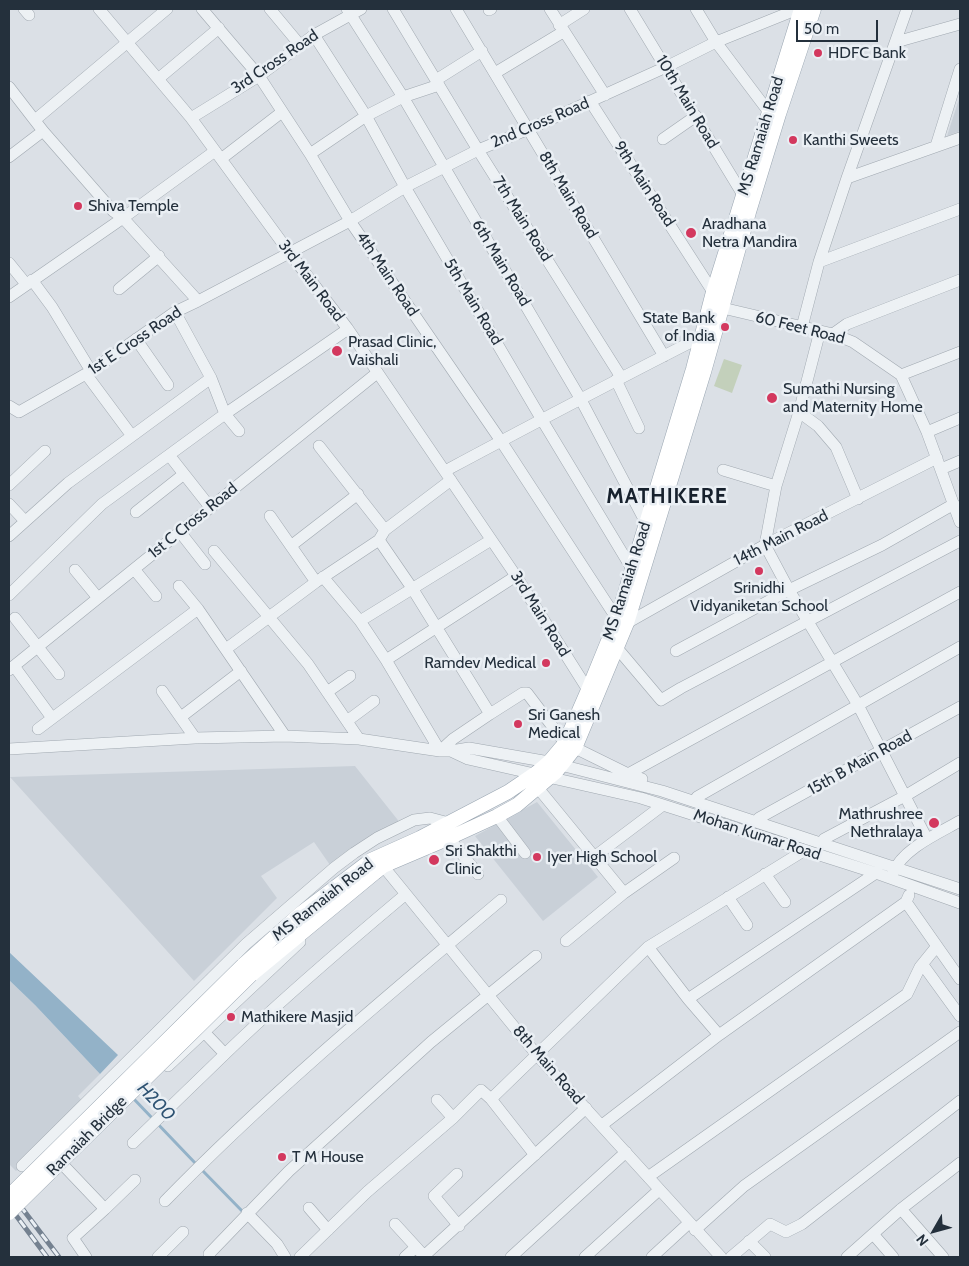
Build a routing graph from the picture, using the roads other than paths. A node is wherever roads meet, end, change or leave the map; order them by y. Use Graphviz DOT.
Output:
graph roads {
  1 [pos="99,9"];
  2 [pos="167,9"];
  3 [pos="202,9"];
  4 [pos="270,9"];
  5 [pos="393,9"];
  6 [pos="456,9"];
  7 [pos="550,9"];
  8 [pos="584,9"];
  9 [pos="630,9"];
  10 [pos="696,9"];
  11 [pos="799,9"];
  12 [pos="814,9"];
  13 [pos="907,9"];
  14 [pos="353,10"];
  15 [pos="772,13"];
  16 [pos="960,24"];
  17 [pos="219,28"];
  18 [pos="561,28"];
  19 [pos="314,35"];
  20 [pos="128,42"];
  21 [pos="716,42"];
  22 [pos="896,42"];
  23 [pos="300,44"];
  24 [pos="482,51"];
  25 [pos="666,68"];
  26 [pos="960,69"];
  27 [pos="496,73"];
  28 [pos="259,76"];
  29 [pos="158,79"];
  30 [pos="437,83"];
  31 [pos="9,87"];
  32 [pos="605,95"];
  33 [pos="403,97"];
  34 [pos="590,102"];
  35 [pos="768,111"];
  36 [pos="282,112"];
  37 [pos="366,116"];
  38 [pos="696,116"];
  39 [pos="191,118"];
  40 [pos="35,120"];
  41 [pos="529,129"];
  42 [pos="43,131"];
  43 [pos="960,138"];
  44 [pos="663,139"];
  45 [pos="936,146"];
  46 [pos="478,150"];
  47 [pos="310,154"];
  48 [pos="218,155"];
  49 [pos="9,157"];
  50 [pos="444,167"];
  51 [pos="847,178"];
  52 [pos="405,188"];
  53 [pos="743,195"];
  54 [pos="960,209"];
  55 [pos="123,218"];
  56 [pos="350,221"];
  57 [pos="289,252"];
  58 [pos="159,256"];
  59 [pos="818,262"];
  60 [pos="9,263"];
  61 [pos="960,280"];
  62 [pos="29,282"];
  63 [pos="119,288"];
  64 [pos="9,297"];
  65 [pos="198,301"];
  66 [pos="715,302"];
  67 [pos="175,312"];
  68 [pos="802,327"];
  69 [pos="348,329"];
  70 [pos="820,331"];
  71 [pos="833,334"];
  72 [pos="703,336"];
  73 [pos="136,340"];
  74 [pos="960,352"];
  75 [pos="664,356"];
  76 [pos="377,372"];
  77 [pos="88,373"];
  78 [pos="901,375"];
  79 [pos="211,378"];
  80 [pos="619,379"];
  81 [pos="168,384"];
  82 [pos="580,398"];
  83 [pos="9,406"];
  84 [pos="798,412"];
  85 [pos="225,414"];
  86 [pos="960,418"];
  87 [pos="542,420"];
  88 [pos="639,428"];
  89 [pos="239,431"];
  90 [pos="927,432"];
  91 [pos="132,436"];
  92 [pos="501,441"];
  93 [pos="319,446"];
  94 [pos="45,451"];
  95 [pos="169,455"];
  96 [pos="960,461"];
  97 [pos="939,464"];
  98 [pos="722,470"];
  99 [pos="184,474"];
  100 [pos="448,475"];
  101 [pos="9,485"];
  102 [pos="776,486"];
  103 [pos="358,494"];
  104 [pos="858,499"];
  105 [pos="9,504"];
  106 [pos="954,504"];
  107 [pos="210,507"];
  108 [pos="136,512"];
  109 [pos="270,516"];
  110 [pos="960,519"];
  111 [pos="24,520"];
  112 [pos="646,523"];
  113 [pos="180,532"];
  114 [pos="382,535"];
  115 [pos="9,536"];
  116 [pos="491,540"];
  117 [pos="960,541"];
  118 [pos="292,545"];
  119 [pos="765,545"];
  120 [pos="214,551"];
  121 [pos="205,564"];
  122 [pos="134,569"];
  123 [pos="632,569"];
  124 [pos="75,570"];
  125 [pos="516,576"];
  126 [pos="320,579"];
  127 [pos="180,586"];
  128 [pos="412,588"];
  129 [pos="789,590"];
  130 [pos="960,592"];
  131 [pos="9,595"];
  132 [pos="156,596"];
  133 [pos="98,598"];
  134 [pos="198,609"];
  135 [pos="270,616"];
  136 [pos="15,618"];
  137 [pos="807,620"];
  138 [pos="360,621"];
  139 [pos="622,621"];
  140 [pos="437,628"];
  141 [pos="38,646"];
  142 [pos="960,647"];
  143 [pos="617,648"];
  144 [pos="226,649"];
  145 [pos="676,651"];
  146 [pos="386,660"];
  147 [pos="831,662"];
  148 [pos="11,668"];
  149 [pos="241,671"];
  150 [pos="59,674"];
  151 [pos="350,676"];
  152 [pos="588,690"];
  153 [pos="162,691"];
  154 [pos="327,692"];
  155 [pos="374,701"];
  156 [pos="858,705"];
  157 [pos="960,707"];
  158 [pos="490,714"];
  159 [pos="181,717"];
  160 [pos="52,718"];
  161 [pos="347,721"];
  162 [pos="38,729"];
  163 [pos="286,736"];
  164 [pos="195,738"];
  165 [pos="359,739"];
  166 [pos="570,746"];
  167 [pos="9,749"];
  168 [pos="446,751"];
  169 [pos="882,751"];
  170 [pos="548,762"];
  171 [pos="960,764"];
  172 [pos="563,765"];
  173 [pos="628,774"];
  174 [pos="530,777"];
  175 [pos="551,777"];
  176 [pos="538,788"];
  177 [pos="905,796"];
  178 [pos="697,797"];
  179 [pos="663,805"];
  180 [pos="497,816"];
  181 [pos="759,818"];
  182 [pos="960,821"];
  183 [pos="449,822"];
  184 [pos="449,838"];
  185 [pos="927,838"];
  186 [pos="824,839"];
  187 [pos="804,850"];
  188 [pos="525,853"];
  189 [pos="594,857"];
  190 [pos="674,858"];
  191 [pos="896,865"];
  192 [pos="383,866"];
  193 [pos="876,873"];
  194 [pos="919,873"];
  195 [pos="478,874"];
  196 [pos="765,874"];
  197 [pos="891,879"];
  198 [pos="958,883"];
  199 [pos="912,887"];
  200 [pos="406,894"];
  201 [pos="624,894"];
  202 [pos="728,897"];
  203 [pos="501,900"];
  204 [pos="785,902"];
  205 [pos="906,902"];
  206 [pos="958,905"];
  207 [pos="747,925"];
  208 [pos="566,942"];
  209 [pos="448,945"];
  210 [pos="937,946"];
  211 [pos="648,947"];
  212 [pos="536,956"];
  213 [pos="923,964"];
  214 [pos="221,969"];
  215 [pos="247,970"];
  216 [pos="960,979"];
  217 [pos="244,994"];
  218 [pos="488,996"];
  219 [pos="688,999"];
  220 [pos="960,1016"];
  221 [pos="204,1032"];
  222 [pos="960,1032"];
  223 [pos="719,1035"];
  224 [pos="225,1054"];
  225 [pos="538,1055"];
  226 [pos="491,1099"];
  227 [pos="437,1100"];
  228 [pos="960,1100"];
  229 [pos="586,1108"];
  230 [pos="71,1118"];
  231 [pos="453,1118"];
  232 [pos="602,1125"];
  233 [pos="92,1140"];
  234 [pos="133,1143"];
  235 [pos="626,1152"];
  236 [pos="535,1155"];
  237 [pos="960,1162"];
  238 [pos="22,1166"];
  239 [pos="65,1167"];
  240 [pos="457,1174"];
  241 [pos="648,1178"];
  242 [pos="135,1180"];
  243 [pos="40,1190"];
  244 [pos="660,1190"];
  245 [pos="9,1196"];
  246 [pos="165,1201"];
  247 [pos="309,1208"];
  248 [pos="105,1209"];
  249 [pos="901,1209"];
  250 [pos="247,1214"];
  251 [pos="9,1218"];
  252 [pos="395,1224"];
  253 [pos="459,1226"];
  254 [pos="692,1226"];
  255 [pos="328,1230"];
  256 [pos="183,1232"];
  257 [pos="873,1234"];
  258 [pos="750,1241"];
  259 [pos="416,1247"];
  260 [pos="209,1254"];
  261 [pos="86,1257"];
  262 [pos="158,1257"];
  263 [pos="284,1257"];
  264 [pos="300,1257"];
  265 [pos="405,1257"];
  266 [pos="425,1257"];
  267 [pos="510,1257"];
  268 [pos="585,1257"];
  269 [pos="652,1257"];
  270 [pos="721,1257"];
  271 [pos="731,1257"];
  272 [pos="765,1257"];
  273 [pos="847,1257"];
  274 [pos="893,1257"];
  275 [pos="943,1257"];
  1 -- 20 [label="street, 3rd Main Road"];
  2 -- 20 [label="street"];
  3 -- 17 [label="street, 4th Main Road"];
  4 -- 23 [label="street"];
  5 -- 30 [label="street, 7th Main Road"];
  6 -- 24 [label="street, 8th Main Road"];
  7 -- 18 [label="street"];
  8 -- 18 [label="street"];
  9 -- 25 [label="street, 10th Main Road"];
  10 -- 21 [label="street"];
  11 -- 15 [label="street, 2nd Cross Road"];
  11 -- 35 [label="main road, MS Ramaiah Road"];
  12 -- 66 [label="main road, MS Ramaiah Road"];
  13 -- 22 [label="street"];
  14 -- 19 [label="street, 3rd Cross Road"];
  14 -- 33 [label="street, 6th Main Road"];
  15 -- 21 [label="street, 2nd Cross Road"];
  16 -- 22 [label="street"];
  17 -- 28 [label="street, 4th Main Road"];
  17 -- 29 [label="street"];
  18 -- 27 [label="street"];
  18 -- 32 [label="street"];
  19 -- 23 [label="street, 3rd Cross Road"];
  19 -- 37 [label="street, 5th Main Road"];
  20 -- 29 [label="street, 3rd Main Road"];
  20 -- 40 [label="street"];
  21 -- 25 [label="street, 2nd Cross Road"];
  21 -- 35 [label="street"];
  22 -- 51 [label="street"];
  23 -- 28 [label="street, 3rd Cross Road"];
  24 -- 27 [label="street, 8th Main Road"];
  24 -- 30 [label="street"];
  25 -- 32 [label="street, 2nd Cross Road"];
  25 -- 38 [label="street, 10th Main Road"];
  26 -- 45 [label="street"];
  27 -- 41 [label="street, 8th Main Road"];
  28 -- 36 [label="street, 4th Main Road"];
  28 -- 39 [label="street, 3rd Cross Road"];
  29 -- 39 [label="street, 3rd Main Road"];
  30 -- 33 [label="street"];
  30 -- 46 [label="street, 7th Main Road"];
  31 -- 40 [label="street"];
  32 -- 34 [label="street, 2nd Cross Road"];
  33 -- 37 [label="street"];
  33 -- 50 [label="street, 6th Main Road"];
  34 -- 41 [label="street, 2nd Cross Road"];
  34 -- 66 [label="street, 9th Main Road"];
  35 -- 53 [label="main road, MS Ramaiah Road"];
  36 -- 47 [label="street, 4th Main Road"];
  36 -- 48 [label="street"];
  37 -- 47 [label="street"];
  37 -- 52 [label="street, 5th Main Road"];
  38 -- 44 [label="street"];
  38 -- 53 [label="street, 10th Main Road"];
  39 -- 48 [label="street, 3rd Main Road"];
  40 -- 42 [label="street"];
  41 -- 46 [label="street, 2nd Cross Road"];
  41 -- 75 [label="street, 8th Main Road"];
  42 -- 49 [label="street"];
  42 -- 55 [label="street"];
  43 -- 45 [label="street"];
  45 -- 51 [label="street"];
  46 -- 50 [label="street, 2nd Cross Road"];
  46 -- 80 [label="street, 7th Main Road"];
  47 -- 56 [label="street, 4th Main Road"];
  48 -- 55 [label="street"];
  48 -- 57 [label="street, 3rd Main Road"];
  50 -- 52 [label="street, 2nd Cross Road"];
  50 -- 82 [label="street, 6th Main Road"];
  51 -- 59 [label="street"];
  52 -- 56 [label="street, 2nd Cross Road"];
  52 -- 87 [label="street, 5th Main Road"];
  53 -- 66 [label="main road, MS Ramaiah Road"];
  54 -- 59 [label="street"];
  55 -- 58 [label="street"];
  55 -- 62 [label="street"];
  56 -- 57 [label="street, 2nd Cross Road"];
  56 -- 92 [label="street, 4th Main Road"];
  57 -- 65 [label="street, 1st E Cross Road"];
  57 -- 69 [label="street, 3rd Main Road"];
  58 -- 63 [label="street"];
  58 -- 65 [label="street"];
  59 -- 68 [label="street"];
  60 -- 62 [label="street"];
  61 -- 71 [label="street"];
  62 -- 64 [label="street"];
  62 -- 77 [label="street"];
  65 -- 67 [label="street, 1st E Cross Road"];
  66 -- 68 [label="street, 60 Feet Road"];
  66 -- 72 [label="main road, MS Ramaiah Road"];
  66 -- 139 [label="main road, MS Ramaiah Road"];
  67 -- 73 [label="street, 1st E Cross Road"];
  67 -- 79 [label="street"];
  68 -- 70 [label="street, 60 Feet Road"];
  69 -- 76 [label="street, 3rd Main Road"];
  69 -- 85 [label="street"];
  70 -- 71 [label="street, 60 Feet Road"];
  70 -- 84 [label="street"];
  71 -- 78 [label="street, 60 Feet Road"];
  72 -- 75 [label="street"];
  72 -- 112 [label="main road, MS Ramaiah Road"];
  73 -- 77 [label="street, 1st E Cross Road"];
  73 -- 81 [label="street"];
  74 -- 78 [label="street"];
  75 -- 80 [label="street"];
  76 -- 100 [label="street, 3rd Main Road"];
  76 -- 107 [label="street, 1st C Cross Road"];
  77 -- 83 [label="street, 1st E Cross Road"];
  77 -- 91 [label="street"];
  78 -- 90 [label="street"];
  79 -- 85 [label="street"];
  79 -- 91 [label="street"];
  80 -- 82 [label="street"];
  80 -- 88 [label="street, 7th Main Road"];
  82 -- 87 [label="street"];
  82 -- 112 [label="street, 6th Main Road"];
  84 -- 102 [label="street"];
  84 -- 104 [label="street"];
  85 -- 89 [label="street"];
  85 -- 95 [label="street"];
  86 -- 90 [label="street"];
  87 -- 92 [label="street"];
  87 -- 123 [label="street, 5th Main Road"];
  90 -- 97 [label="street"];
  91 -- 111 [label="street"];
  92 -- 100 [label="street"];
  92 -- 139 [label="street, 4th Main Road"];
  93 -- 103 [label="street"];
  94 -- 101 [label="street"];
  95 -- 99 [label="street"];
  95 -- 131 [label="street"];
  96 -- 97 [label="street, 14th Main Road"];
  97 -- 104 [label="street, 14th Main Road"];
  97 -- 106 [label="street"];
  98 -- 102 [label="street"];
  99 -- 107 [label="street"];
  99 -- 108 [label="street"];
  100 -- 114 [label="street"];
  100 -- 116 [label="street, 3rd Main Road"];
  102 -- 119 [label="street"];
  103 -- 114 [label="street"];
  103 -- 118 [label="street"];
  104 -- 119 [label="street, 14th Main Road"];
  105 -- 111 [label="street"];
  106 -- 110 [label="street"];
  106 -- 129 [label="street"];
  107 -- 113 [label="street, 1st C Cross Road"];
  109 -- 118 [label="street"];
  111 -- 115 [label="street"];
  112 -- 123 [label="main road, MS Ramaiah Road"];
  113 -- 121 [label="street"];
  113 -- 122 [label="street, 1st C Cross Road"];
  114 -- 126 [label="street"];
  114 -- 128 [label="street"];
  116 -- 125 [label="street, 3rd Main Road"];
  116 -- 128 [label="street"];
  117 -- 137 [label="street"];
  118 -- 126 [label="street"];
  119 -- 129 [label="street"];
  119 -- 139 [label="street, 14th Main Road"];
  120 -- 135 [label="street"];
  122 -- 132 [label="street"];
  122 -- 133 [label="street, 1st C Cross Road"];
  123 -- 139 [label="main road, MS Ramaiah Road"];
  124 -- 133 [label="street"];
  125 -- 140 [label="street"];
  125 -- 152 [label="street, 3rd Main Road"];
  126 -- 135 [label="street"];
  126 -- 138 [label="street"];
  127 -- 134 [label="street"];
  128 -- 138 [label="street"];
  128 -- 140 [label="street"];
  129 -- 137 [label="street"];
  129 -- 145 [label="street"];
  130 -- 147 [label="street"];
  133 -- 141 [label="street, 1st C Cross Road"];
  134 -- 144 [label="street"];
  134 -- 160 [label="street"];
  135 -- 144 [label="street"];
  135 -- 154 [label="street"];
  136 -- 141 [label="street"];
  137 -- 143 [label="street"];
  137 -- 147 [label="street"];
  138 -- 146 [label="street"];
  139 -- 143 [label="main road, MS Ramaiah Road"];
  139 -- 152 [label="main road, MS Ramaiah Road"];
  140 -- 146 [label="street"];
  140 -- 158 [label="street"];
  141 -- 148 [label="street, 1st C Cross Road"];
  141 -- 150 [label="street"];
  142 -- 156 [label="street"];
  143 -- 166 [label="main road, MS Ramaiah Road"];
  144 -- 149 [label="street"];
  146 -- 168 [label="street"];
  147 -- 156 [label="street"];
  147 -- 173 [label="street"];
  148 -- 160 [label="street"];
  149 -- 159 [label="street"];
  149 -- 163 [label="street"];
  151 -- 154 [label="street"];
  152 -- 166 [label="main road, MS Ramaiah Road"];
  153 -- 159 [label="street"];
  154 -- 161 [label="street"];
  155 -- 161 [label="street"];
  156 -- 169 [label="street"];
  156 -- 178 [label="street"];
  157 -- 169 [label="street, 15th B Main Road"];
  158 -- 166 [label="street"];
  158 -- 168 [label="street"];
  159 -- 164 [label="street"];
  160 -- 162 [label="street"];
  161 -- 165 [label="street"];
  163 -- 164 [label="street"];
  163 -- 165 [label="street"];
  164 -- 167 [label="street"];
  165 -- 168 [label="street"];
  166 -- 170 [label="main road, MS Ramaiah Road"];
  166 -- 172 [label="main road, MS Ramaiah Road"];
  166 -- 173 [label="street"];
  168 -- 170 [label="street"];
  168 -- 174 [label="street"];
  169 -- 177 [label="street"];
  169 -- 181 [label="street, 15th B Main Road"];
  170 -- 172 [label="street"];
  170 -- 174 [label="main road, MS Ramaiah Road"];
  171 -- 177 [label="street"];
  172 -- 175 [label="main road, MS Ramaiah Road"];
  172 -- 191 [label="street"];
  173 -- 178 [label="street"];
  174 -- 175 [label="street, Mohan Kumar Road"];
  174 -- 176 [label="street"];
  174 -- 183 [label="main road, MS Ramaiah Road"];
  175 -- 176 [label="main road, MS Ramaiah Road"];
  175 -- 179 [label="street, Mohan Kumar Road"];
  176 -- 180 [label="main road, MS Ramaiah Road"];
  176 -- 189 [label="street"];
  177 -- 185 [label="street"];
  177 -- 186 [label="street"];
  178 -- 181 [label="street"];
  179 -- 187 [label="street, Mohan Kumar Road"];
  179 -- 189 [label="street"];
  180 -- 184 [label="main road, MS Ramaiah Road"];
  180 -- 188 [label="street"];
  181 -- 186 [label="street"];
  182 -- 185 [label="street"];
  183 -- 214 [label="street"];
  183 -- 215 [label="main road, MS Ramaiah Road"];
  184 -- 192 [label="main road, MS Ramaiah Road"];
  184 -- 195 [label="street"];
  185 -- 191 [label="street"];
  186 -- 191 [label="street"];
  187 -- 193 [label="street, Mohan Kumar Road"];
  187 -- 196 [label="street"];
  189 -- 201 [label="street"];
  190 -- 201 [label="street"];
  191 -- 194 [label="street"];
  191 -- 197 [label="street"];
  192 -- 200 [label="street, 8th Main Road"];
  192 -- 215 [label="main road, MS Ramaiah Road"];
  192 -- 217 [label="street, MS Ramaiah Road"];
  193 -- 197 [label="street, Mohan Kumar Road"];
  193 -- 219 [label="street"];
  194 -- 198 [label="street"];
  194 -- 199 [label="street"];
  196 -- 202 [label="street"];
  196 -- 204 [label="street"];
  197 -- 199 [label="street, Mohan Kumar Road"];
  199 -- 205 [label="street"];
  199 -- 206 [label="street, Mohan Kumar Road"];
  200 -- 209 [label="street, 8th Main Road"];
  200 -- 224 [label="street"];
  201 -- 208 [label="street"];
  202 -- 207 [label="street"];
  202 -- 211 [label="street"];
  203 -- 209 [label="street"];
  205 -- 210 [label="street"];
  205 -- 223 [label="street"];
  209 -- 218 [label="street, 8th Main Road"];
  209 -- 246 [label="street"];
  210 -- 213 [label="street"];
  210 -- 216 [label="street"];
  211 -- 219 [label="street"];
  211 -- 225 [label="street"];
  212 -- 218 [label="street"];
  213 -- 220 [label="street"];
  213 -- 241 [label="street"];
  214 -- 217 [label="street"];
  214 -- 230 [label="street"];
  215 -- 245 [label="main road, Ramaiah Bridge, bridge"];
  215 -- 251 [label="main road, Ramaiah Bridge, bridge"];
  217 -- 221 [label="street, MS Ramaiah Road"];
  218 -- 225 [label="street, 8th Main Road"];
  218 -- 250 [label="street"];
  219 -- 223 [label="street"];
  221 -- 224 [label="street"];
  221 -- 233 [label="street, MS Ramaiah Road"];
  222 -- 254 [label="street"];
  223 -- 232 [label="street"];
  224 -- 234 [label="street"];
  225 -- 226 [label="street"];
  225 -- 229 [label="street, 8th Main Road"];
  226 -- 231 [label="street"];
  226 -- 236 [label="street"];
  227 -- 231 [label="street"];
  228 -- 258 [label="street"];
  229 -- 232 [label="street, 8th Main Road"];
  229 -- 236 [label="street"];
  230 -- 233 [label="street"];
  230 -- 238 [label="street"];
  231 -- 255 [label="street"];
  232 -- 235 [label="street, 8th Main Road"];
  233 -- 239 [label="street, MS Ramaiah Road"];
  235 -- 241 [label="street, 8th Main Road"];
  235 -- 267 [label="street"];
  236 -- 253 [label="street"];
  237 -- 249 [label="street"];
  239 -- 243 [label="street, MS Ramaiah Road"];
  239 -- 248 [label="street"];
  240 -- 253 [label="street"];
  241 -- 244 [label="street, 8th Main Road"];
  242 -- 248 [label="street"];
  244 -- 254 [label="street, 8th Main Road"];
  244 -- 268 [label="street"];
  247 -- 255 [label="street"];
  248 -- 261 [label="street"];
  249 -- 257 [label="street"];
  249 -- 275 [label="street"];
  250 -- 260 [label="street"];
  250 -- 263 [label="street"];
  252 -- 259 [label="street"];
  253 -- 266 [label="street"];
  254 -- 269 [label="street"];
  254 -- 270 [label="street, 8th Main Road"];
  255 -- 264 [label="street"];
  256 -- 262 [label="street"];
  257 -- 273 [label="street"];
  257 -- 274 [label="street"];
  258 -- 271 [label="street"];
  258 -- 272 [label="street"];
  259 -- 265 [label="street"];
  259 -- 266 [label="street"];
}
